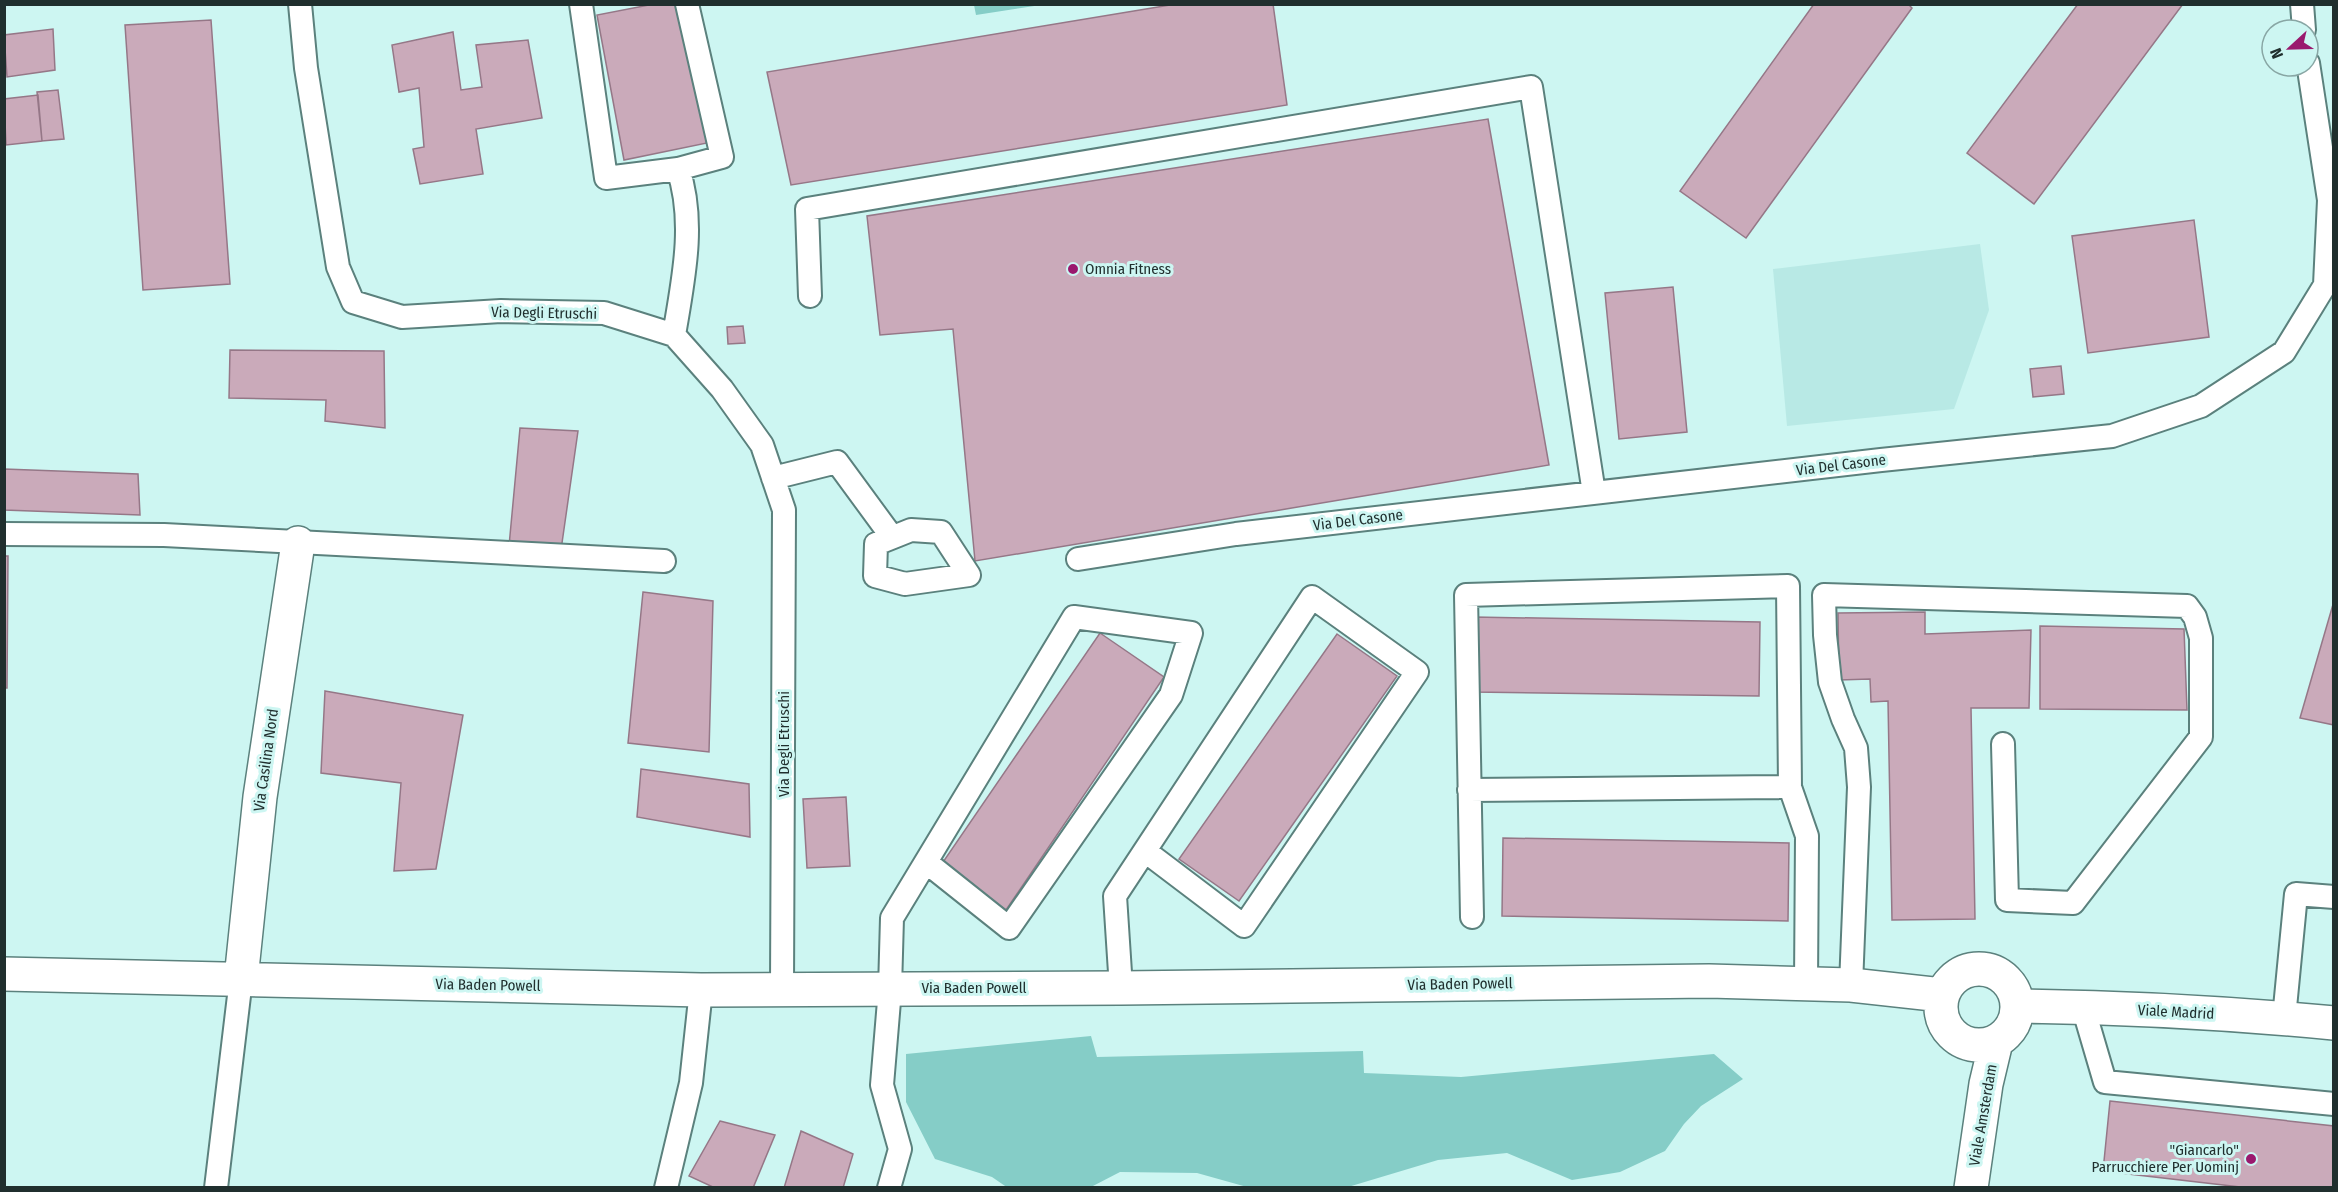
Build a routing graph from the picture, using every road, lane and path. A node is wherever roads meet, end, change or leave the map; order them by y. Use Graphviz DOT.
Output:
graph roads {
  1 [pos="300,4"];
  2 [pos="581,4"];
  3 [pos="687,4"];
  4 [pos="2310,78"];
  5 [pos="678,169"];
  6 [pos="810,296"];
  7 [pos="674,335"];
  8 [pos="773,478"];
  9 [pos="1594,493"];
  10 [pos="4,534"];
  11 [pos="892,537"];
  12 [pos="298,543"];
  13 [pos="1078,558"];
  14 [pos="664,561"];
  15 [pos="2002,744"];
  16 [pos="1790,787"];
  17 [pos="1469,790"];
  18 [pos="1145,851"];
  19 [pos="926,862"];
  20 [pos="2334,897"];
  21 [pos="1472,917"];
  22 [pos="4,974"];
  23 [pos="241,979"];
  24 [pos="1806,984"];
  25 [pos="1851,985"];
  26 [pos="1121,988"];
  27 [pos="782,989"];
  28 [pos="890,989"];
  29 [pos="701,990"];
  30 [pos="1942,995"];
  31 [pos="2018,1006"];
  32 [pos="2084,1007"];
  33 [pos="2284,1018"];
  34 [pos="2334,1023"];
  35 [pos="1996,1042"];
  36 [pos="2334,1104"];
  37 [pos="216,1188"];
  38 [pos="666,1188"];
  39 [pos="889,1188"];
  40 [pos="1971,1188"];
  1 -- 7 [label="lane, Via Degli Etruschi"];
  2 -- 5 [label="lane"];
  3 -- 5 [label="lane"];
  4 -- 9 [label="lane, Via Del Casone"];
  5 -- 7 [label="lane"];
  6 -- 9 [label="lane"];
  7 -- 8 [label="lane, Via Degli Etruschi"];
  8 -- 11 [label="lane"];
  8 -- 27 [label="lane, Via Degli Etruschi"];
  9 -- 13 [label="lane, Via Del Casone"];
  10 -- 12 [label="lane"];
  12 -- 14 [label="lane"];
  12 -- 23 [label="street, Via Casilina Nord"];
  15 -- 25 [label="lane"];
  16 -- 17 [label="lane"];
  16 -- 17 [label="lane"];
  16 -- 24 [label="lane"];
  17 -- 21 [label="lane"];
  18 -- 18 [label="lane"];
  18 -- 26 [label="lane"];
  19 -- 19 [label="lane"];
  19 -- 28 [label="lane"];
  20 -- 33 [label="lane"];
  22 -- 23 [label="street, Via Baden Powell"];
  23 -- 29 [label="street, Via Baden Powell"];
  23 -- 37 [label="lane"];
  24 -- 25 [label="street, Via Baden Powell"];
  24 -- 26 [label="street, Via Baden Powell"];
  25 -- 30 [label="street, Via Baden Powell"];
  26 -- 28 [label="street, Via Baden Powell"];
  27 -- 28 [label="street, Via Baden Powell"];
  27 -- 29 [label="street, Via Baden Powell"];
  28 -- 39 [label="lane"];
  29 -- 38 [label="lane"];
  30 -- 31 [label="street"];
  30 -- 35 [label="street"];
  31 -- 32 [label="street, Viale Madrid"];
  31 -- 35 [label="street"];
  32 -- 33 [label="street, Viale Madrid"];
  32 -- 36 [label="lane"];
  33 -- 34 [label="street, Viale Madrid"];
  35 -- 40 [label="street, Viale Amsterdam"];
}
